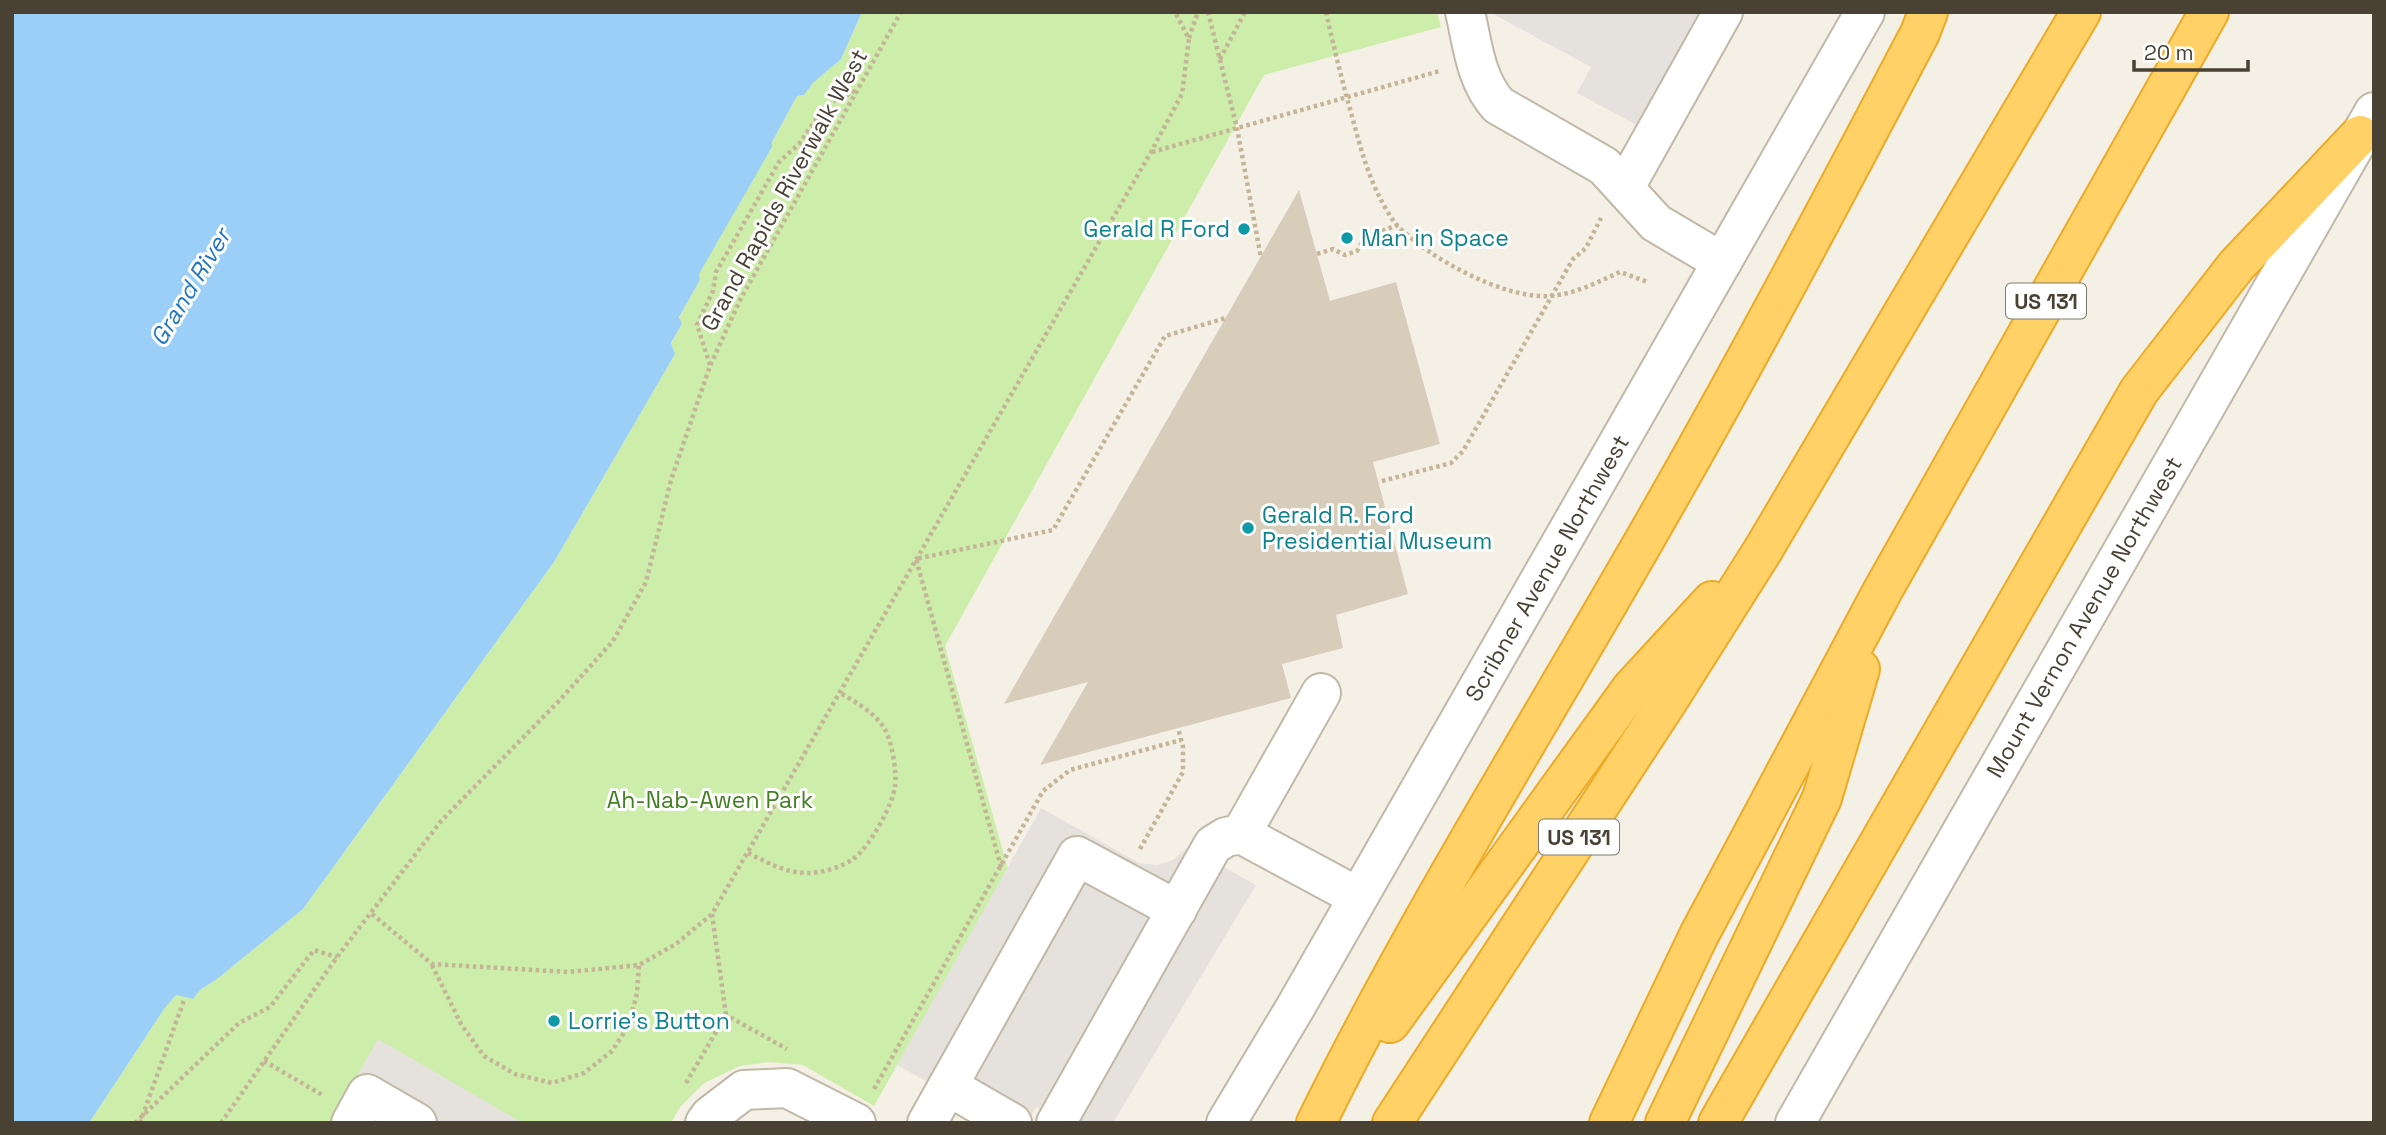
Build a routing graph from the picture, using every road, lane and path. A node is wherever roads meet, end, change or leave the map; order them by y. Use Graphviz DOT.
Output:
graph roads {
  1 [pos="901,12"];
  2 [pos="1175,12"];
  3 [pos="1198,12"];
  4 [pos="1208,12"];
  5 [pos="1245,12"];
  6 [pos="1326,12"];
  7 [pos="1465,12"];
  8 [pos="1723,12"];
  9 [pos="1865,12"];
  10 [pos="1928,12"];
  11 [pos="2081,12"];
  12 [pos="2209,12"];
  13 [pos="1189,39"];
  14 [pos="1220,60"];
  15 [pos="1475,61"];
  16 [pos="859,89"];
  17 [pos="1347,98"];
  18 [pos="2367,123"];
  19 [pos="1237,128"];
  20 [pos="1151,152"];
  21 [pos="1623,185"];
  22 [pos="1398,225"];
  23 [pos="1317,254"];
  24 [pos="1261,258"];
  25 [pos="1722,262"];
  26 [pos="1648,282"];
  27 [pos="1553,295"];
  28 [pos="1226,318"];
  29 [pos="710,366"];
  30 [pos="1382,481"];
  31 [pos="1763,550"];
  32 [pos="916,559"];
  33 [pos="1883,590"];
  34 [pos="839,692"];
  35 [pos="1321,693"];
  36 [pos="1178,728"];
  37 [pos="1181,740"];
  38 [pos="1241,834"];
  39 [pos="748,853"];
  40 [pos="1135,859"];
  41 [pos="1000,867"];
  42 [pos="1358,897"];
  43 [pos="1177,909"];
  44 [pos="372,914"];
  45 [pos="712,914"];
  46 [pos="337,957"];
  47 [pos="432,964"];
  48 [pos="639,965"];
  49 [pos="184,1000"];
  50 [pos="726,1015"];
  51 [pos="264,1061"];
  52 [pos="948,1086"];
  53 [pos="863,1109"];
  54 [pos="143,1116"];
  55 [pos="353,1118"];
  56 [pos="138,1123"];
  57 [pos="221,1123"];
  58 [pos="417,1123"];
  59 [pos="705,1123"];
  60 [pos="927,1123"];
  61 [pos="1012,1123"];
  62 [pos="1056,1123"];
  63 [pos="1226,1123"];
  64 [pos="1318,1123"];
  65 [pos="1392,1123"];
  66 [pos="1609,1123"];
  67 [pos="1665,1123"];
  68 [pos="1718,1123"];
  69 [pos="1795,1123"];
  1 -- 16 [label="path, Grand Rapids Riverwalk West"];
  2 -- 13 [label="path"];
  3 -- 13 [label="path"];
  4 -- 14 [label="path"];
  5 -- 14 [label="path"];
  6 -- 17 [label="path"];
  7 -- 15 [label="street"];
  8 -- 21 [label="street"];
  9 -- 25 [label="street, Scribner Avenue Northwest"];
  10 -- 64 [label="highway"];
  11 -- 31 [label="highway, US 131"];
  12 -- 33 [label="highway, US 131"];
  13 -- 20 [label="path"];
  14 -- 19 [label="path"];
  15 -- 17 [label="path"];
  15 -- 21 [label="street"];
  16 -- 29 [label="path, Grand Rapids Riverwalk West"];
  16 -- 29 [label="path"];
  17 -- 19 [label="path"];
  17 -- 22 [label="path"];
  18 -- 68 [label="highway"];
  18 -- 69 [label="street, Mount Vernon Avenue Northwest"];
  19 -- 20 [label="path"];
  19 -- 24 [label="path"];
  20 -- 32 [label="path"];
  21 -- 25 [label="street"];
  21 -- 27 [label="path"];
  22 -- 23 [label="path"];
  22 -- 27 [label="path"];
  25 -- 42 [label="street, Scribner Avenue Northwest"];
  26 -- 27 [label="path"];
  27 -- 30 [label="path"];
  28 -- 32 [label="path"];
  29 -- 44 [label="path, Grand Rapids Riverwalk West"];
  31 -- 64 [label="highway"];
  31 -- 65 [label="highway, US 131"];
  32 -- 34 [label="path"];
  32 -- 41 [label="path"];
  33 -- 66 [label="highway, US 131"];
  33 -- 67 [label="highway"];
  34 -- 39 [label="path"];
  34 -- 39 [label="path"];
  35 -- 38 [label="street"];
  36 -- 37 [label="path"];
  37 -- 40 [label="path"];
  37 -- 41 [label="path"];
  38 -- 42 [label="street"];
  38 -- 43 [label="street"];
  39 -- 45 [label="path"];
  41 -- 53 [label="path"];
  42 -- 63 [label="street, Scribner Avenue Northwest"];
  43 -- 52 [label="street"];
  43 -- 62 [label="street"];
  44 -- 46 [label="path, Grand Rapids Riverwalk West"];
  44 -- 47 [label="path"];
  45 -- 48 [label="path"];
  45 -- 50 [label="path"];
  46 -- 51 [label="path, Grand Rapids Riverwalk West"];
  46 -- 54 [label="path"];
  47 -- 48 [label="path"];
  47 -- 48 [label="path"];
  49 -- 54 [label="path"];
  51 -- 55 [label="path"];
  51 -- 57 [label="path, Grand Rapids Riverwalk West"];
  52 -- 60 [label="street"];
  52 -- 61 [label="street"];
  53 -- 59 [label="street"];
  54 -- 56 [label="path"];
  55 -- 58 [label="street"];
}
